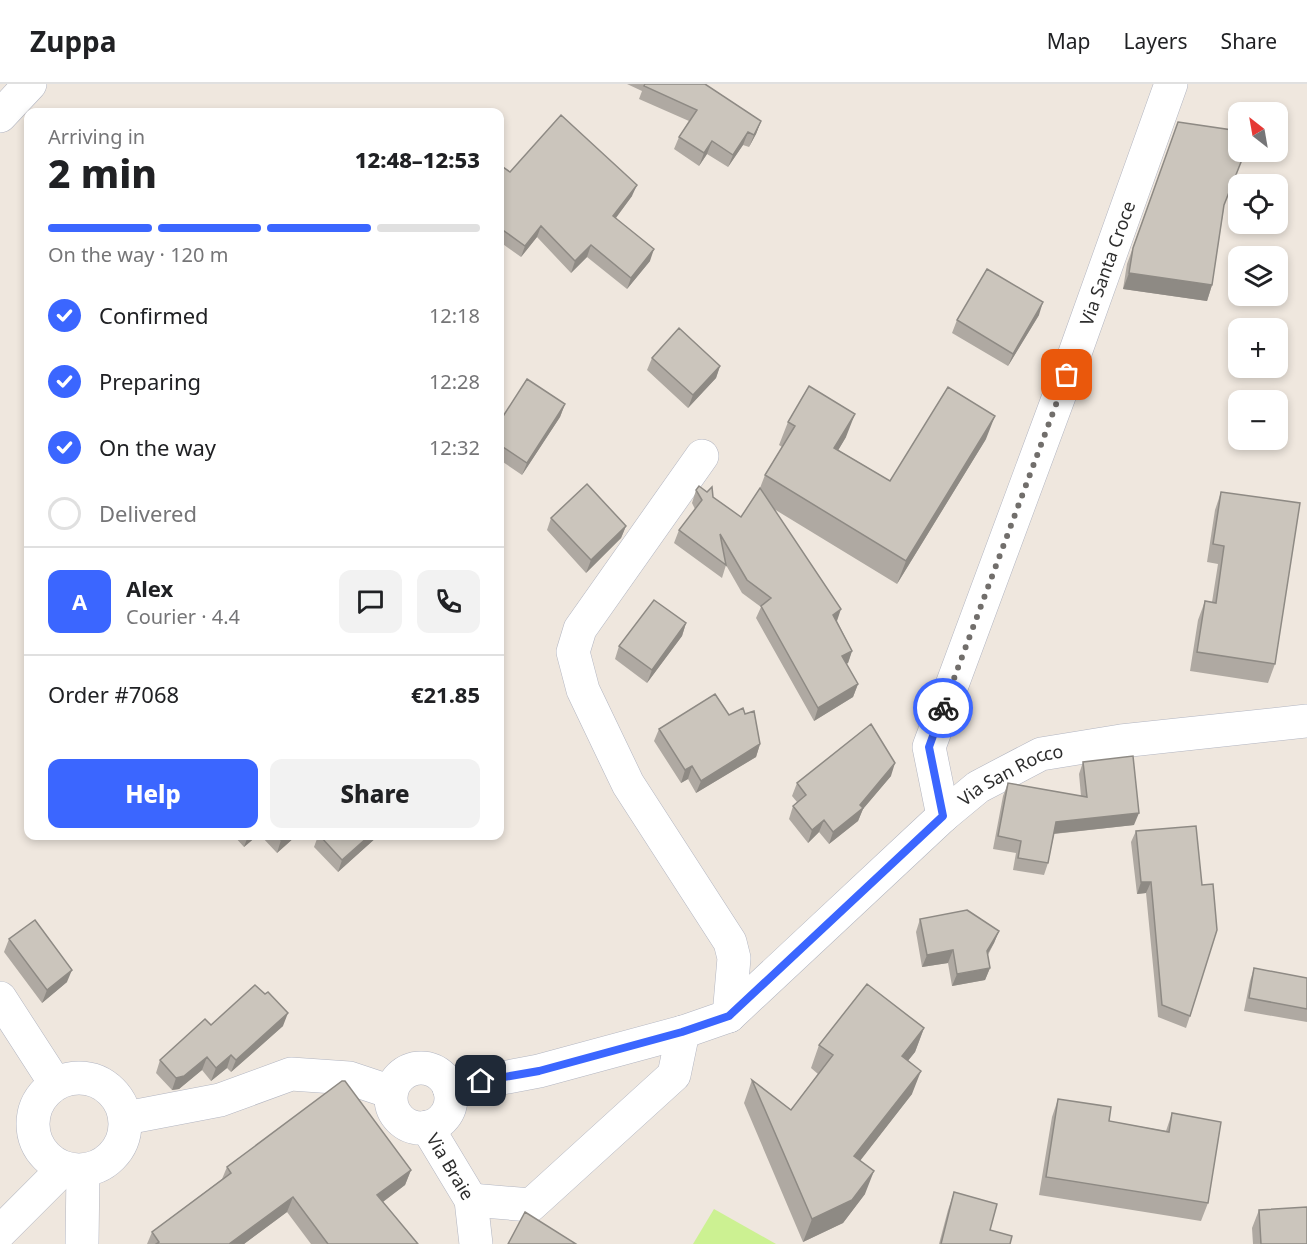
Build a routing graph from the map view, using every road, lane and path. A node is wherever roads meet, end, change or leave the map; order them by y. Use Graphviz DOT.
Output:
graph roads {
  1 [pos="30,84"];
  2 [pos="1172,84"];
  3 [pos="0,116"];
  4 [pos="702,456"];
  5 [pos="1306,716"];
  6 [pos="943,816"];
  7 [pos="0,998"];
  8 [pos="729,1016"];
  9 [pos="682,1032"];
  10 [pos="55,1083"];
  11 [pos="449,1088"];
  12 [pos="391,1092"];
  13 [pos="126,1118"];
  14 [pos="427,1127"];
  15 [pos="74,1170"];
  16 [pos="471,1200"];
  17 [pos="0,1232"];
  18 [pos="82,1244"];
  19 [pos="476,1244"];
  1 -- 3 [label="street"];
  2 -- 6 [label="street, Via Santa Croce"];
  4 -- 8 [label="street"];
  5 -- 6 [label="street, Via San Rocco"];
  6 -- 8 [label="street, Via San Rocco"];
  7 -- 10 [label="street"];
  8 -- 9 [label="street, Via San Rocco"];
  9 -- 11 [label="street, Via San Rocco"];
  9 -- 16 [label="street"];
  10 -- 13 [label="street"];
  10 -- 15 [label="street"];
  11 -- 12 [label="street"];
  11 -- 14 [label="street"];
  12 -- 13 [label="street"];
  12 -- 14 [label="street"];
  13 -- 15 [label="street"];
  14 -- 16 [label="street, Via Braie"];
  15 -- 17 [label="street"];
  15 -- 18 [label="street"];
  16 -- 19 [label="street, Via Braie"];
}
